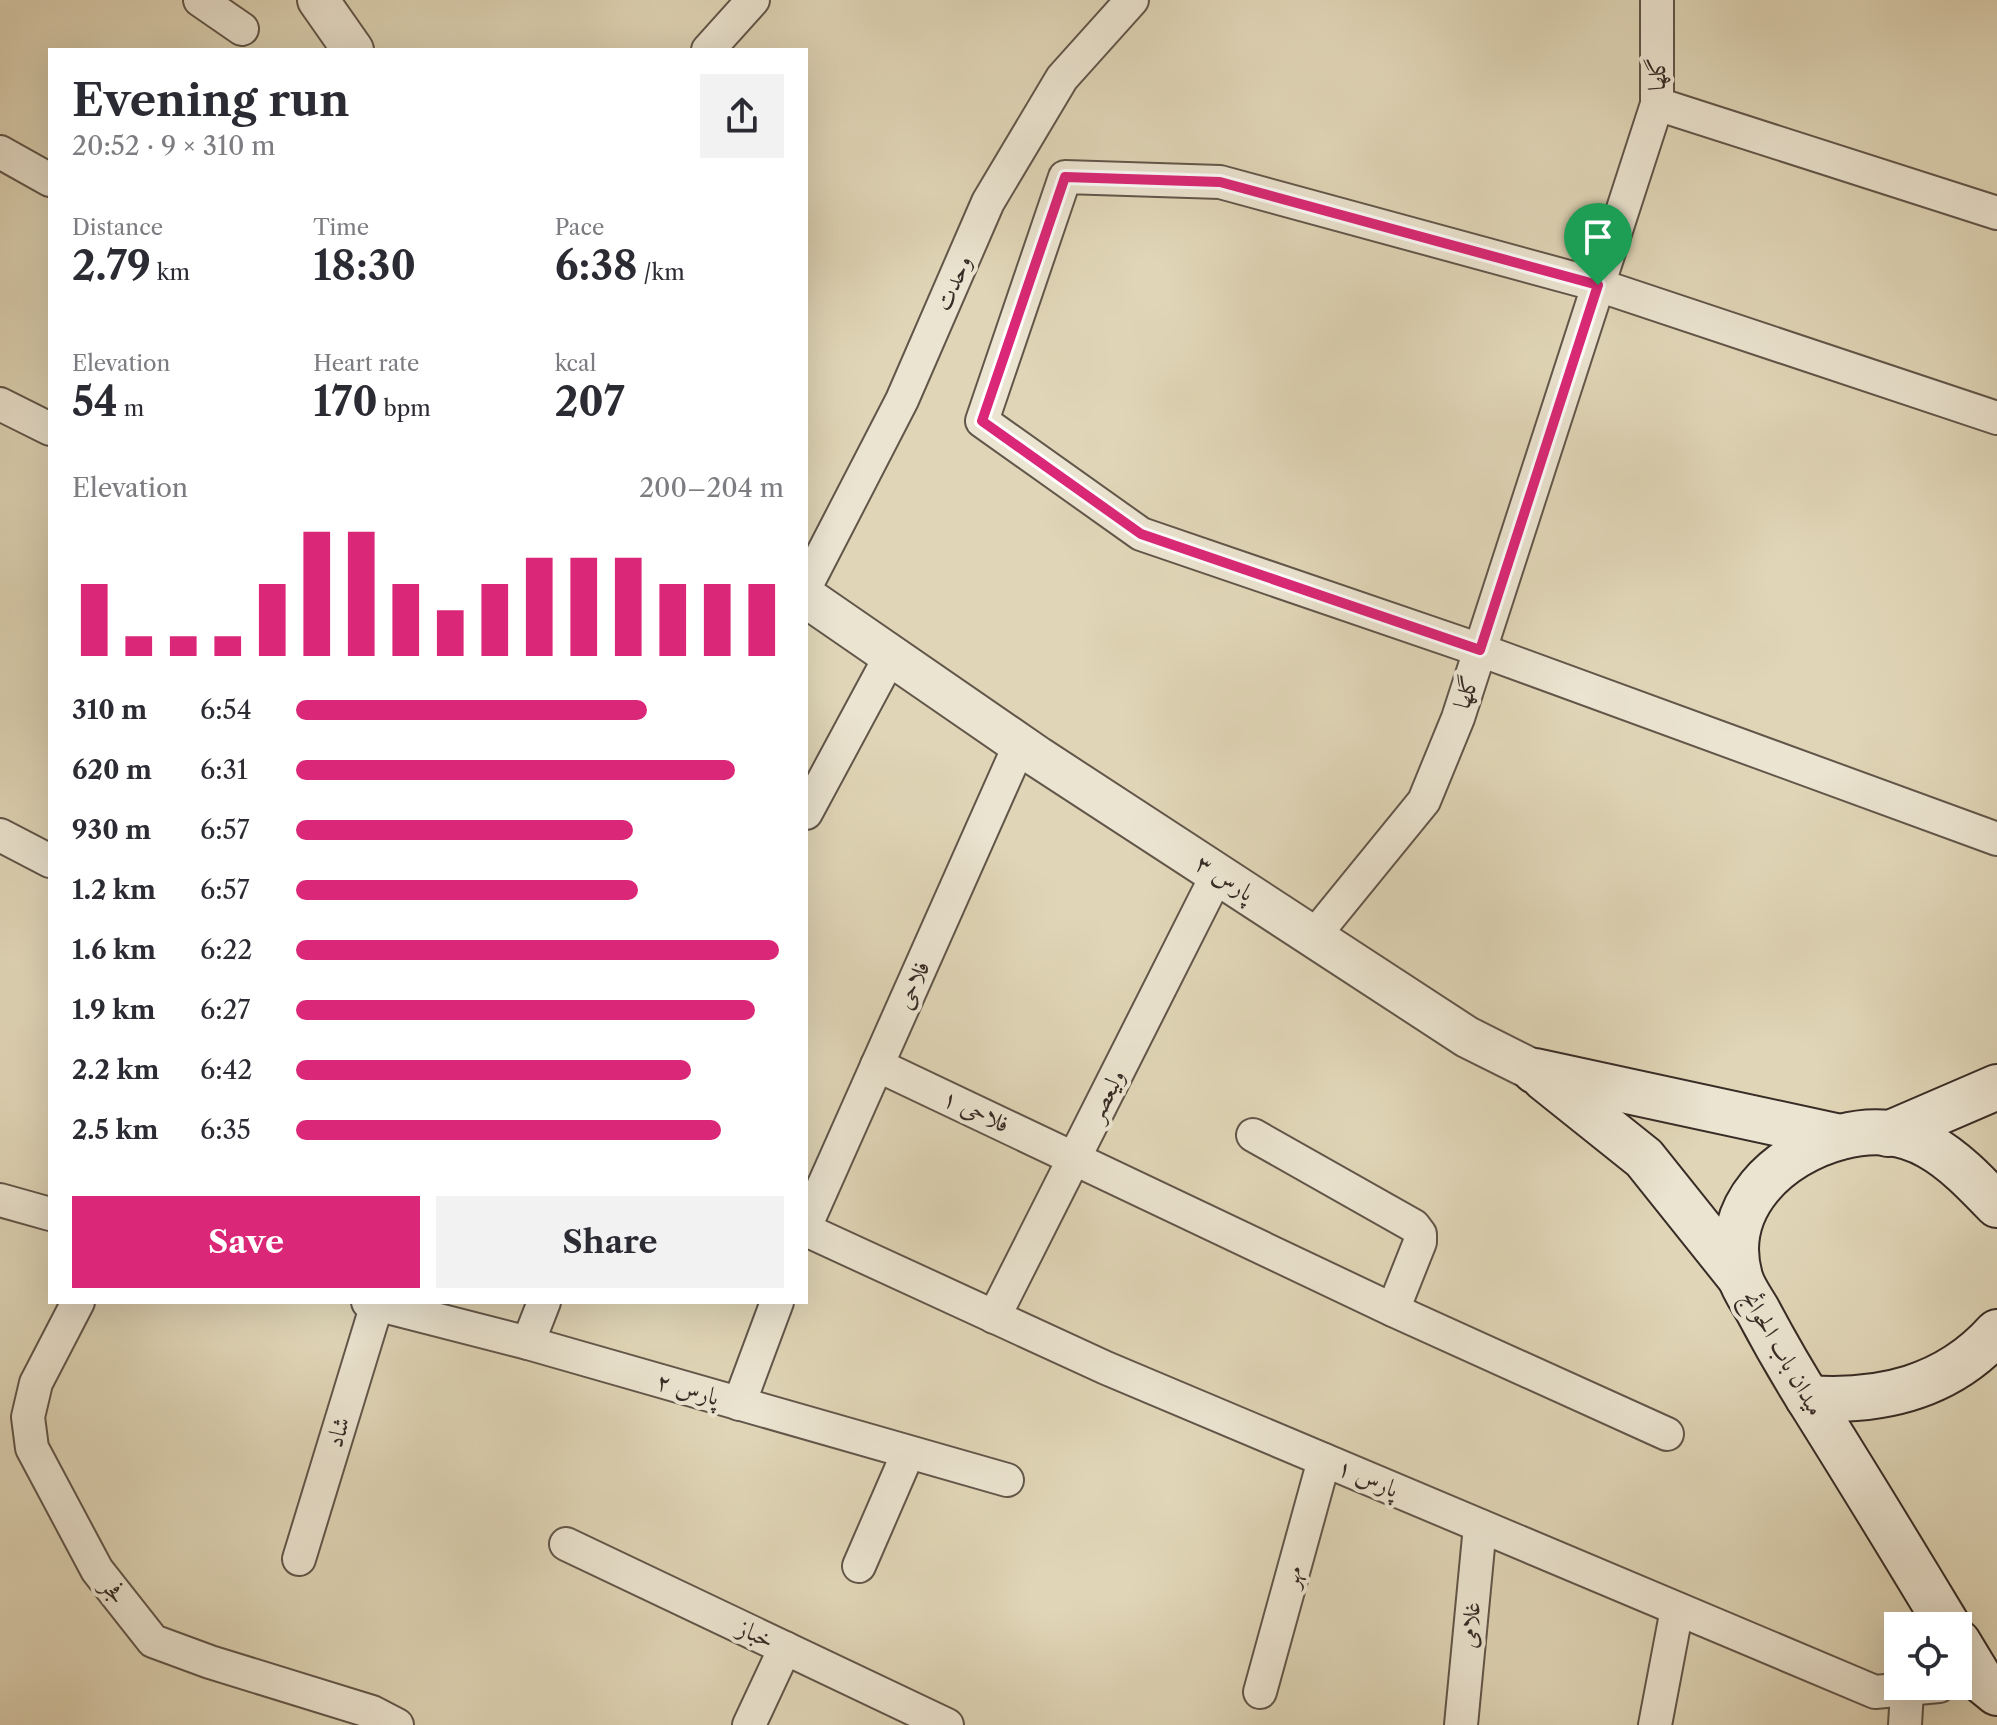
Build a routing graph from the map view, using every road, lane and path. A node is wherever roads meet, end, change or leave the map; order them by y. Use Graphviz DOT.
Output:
graph roads {
  1 [pos="200,0"];
  2 [pos="318,0"];
  3 [pos="753,0"];
  4 [pos="1132,0"];
  5 [pos="1657,0"];
  6 [pos="242,29"];
  7 [pos="352,48"];
  8 [pos="710,48"];
  9 [pos="1657,104"];
  10 [pos="0,152"];
  11 [pos="48,179"];
  12 [pos="1997,213"];
  13 [pos="1598,285"];
  14 [pos="0,404"];
  15 [pos="1997,418"];
  16 [pos="48,428"];
  17 [pos="808,582"];
  18 [pos="808,598"];
  19 [pos="1480,650"];
  20 [pos="891,655"];
  21 [pos="1020,744"];
  22 [pos="808,809"];
  23 [pos="0,835"];
  24 [pos="1997,839"];
  25 [pos="48,860"];
  26 [pos="1218,873"];
  27 [pos="1314,936"];
  28 [pos="877,1065"];
  29 [pos="1535,1071"];
  30 [pos="1997,1087"];
  31 [pos="1888,1134"];
  32 [pos="1253,1135"];
  33 [pos="1840,1137"];
  34 [pos="1074,1158"];
  35 [pos="0,1200"];
  36 [pos="1997,1205"];
  37 [pos="48,1213"];
  38 [pos="808,1223"];
  39 [pos="808,1229"];
  40 [pos="1740,1278"];
  41 [pos="77,1304"];
  42 [pos="373,1304"];
  43 [pos="377,1304"];
  44 [pos="543,1304"];
  45 [pos="776,1304"];
  46 [pos="1393,1310"];
  47 [pos="994,1317"];
  48 [pos="1997,1332"];
  49 [pos="528,1343"];
  50 [pos="1808,1398"];
  51 [pos="739,1404"];
  52 [pos="1667,1434"];
  53 [pos="908,1453"];
  54 [pos="1324,1460"];
  55 [pos="1007,1480"];
  56 [pos="1480,1526"];
  57 [pos="566,1544"];
  58 [pos="299,1559"];
  59 [pos="859,1566"];
  60 [pos="1677,1609"];
  61 [pos="1939,1612"];
  62 [pos="785,1648"];
  63 [pos="1260,1692"];
  64 [pos="1884,1692"];
  65 [pos="1906,1700"];
  66 [pos="397,1725"];
  67 [pos="749,1725"];
  68 [pos="947,1725"];
  69 [pos="1461,1725"];
  70 [pos="1655,1725"];
  71 [pos="1905,1725"];
  1 -- 6 [label="street"];
  2 -- 7 [label="street"];
  3 -- 8 [label="street"];
  4 -- 17 [label="street, وحدت"];
  5 -- 9 [label="street, گلها"];
  9 -- 12 [label="street"];
  9 -- 13 [label="street, گلها"];
  10 -- 11 [label="street"];
  13 -- 15 [label="street"];
  13 -- 19 [label="street, گلها"];
  13 -- 19 [label="street"];
  14 -- 16 [label="street"];
  18 -- 20 [label="street, پارس ۳"];
  19 -- 24 [label="street"];
  19 -- 27 [label="street, گلها"];
  20 -- 21 [label="street, پارس ۳"];
  20 -- 22 [label="street"];
  21 -- 26 [label="street, پارس ۳"];
  21 -- 28 [label="street, فلاحی"];
  23 -- 25 [label="street"];
  26 -- 27 [label="street, پارس ۳"];
  26 -- 34 [label="street, ولیعصر"];
  27 -- 29 [label="street, پارس ۳"];
  28 -- 34 [label="street, فلاحی ۱"];
  28 -- 38 [label="street, فلاحی"];
  29 -- 33 [label="main road"];
  29 -- 40 [label="main road, پارس ۳"];
  30 -- 31 [label="main road"];
  31 -- 33 [label="main road, میدان باب الحوائج"];
  31 -- 36 [label="main road, میدان باب الحوائج"];
  32 -- 46 [label="street"];
  33 -- 40 [label="main road, میدان باب الحوائج"];
  34 -- 46 [label="street, فلاحی ۱"];
  34 -- 47 [label="street, ولیعصر"];
  35 -- 37 [label="street"];
  39 -- 47 [label="street, پارس ۱"];
  40 -- 50 [label="main road, میدان باب الحوائج"];
  41 -- 66 [label="street, فجر"];
  42 -- 58 [label="street, شاد"];
  43 -- 49 [label="street, پارس ۲"];
  44 -- 49 [label="street"];
  45 -- 51 [label="street"];
  46 -- 52 [label="street, فلاحی ۱"];
  47 -- 54 [label="street, پارس ۱"];
  48 -- 50 [label="main road"];
  49 -- 51 [label="street, پارس ۲"];
  50 -- 61 [label="main road, میدان باب الحوائج"];
  51 -- 53 [label="street, پارس ۲"];
  53 -- 55 [label="street, پارس ۲"];
  53 -- 59 [label="street"];
  54 -- 56 [label="street, پارس ۱"];
  54 -- 63 [label="street, مهر"];
  56 -- 60 [label="street, پارس ۱"];
  56 -- 69 [label="street, غلامی"];
  57 -- 62 [label="street, خباز"];
  60 -- 64 [label="street, پارس ۱"];
  60 -- 70 [label="street"];
  62 -- 67 [label="street"];
  62 -- 68 [label="street, خباز"];
  65 -- 71 [label="street"];
}
